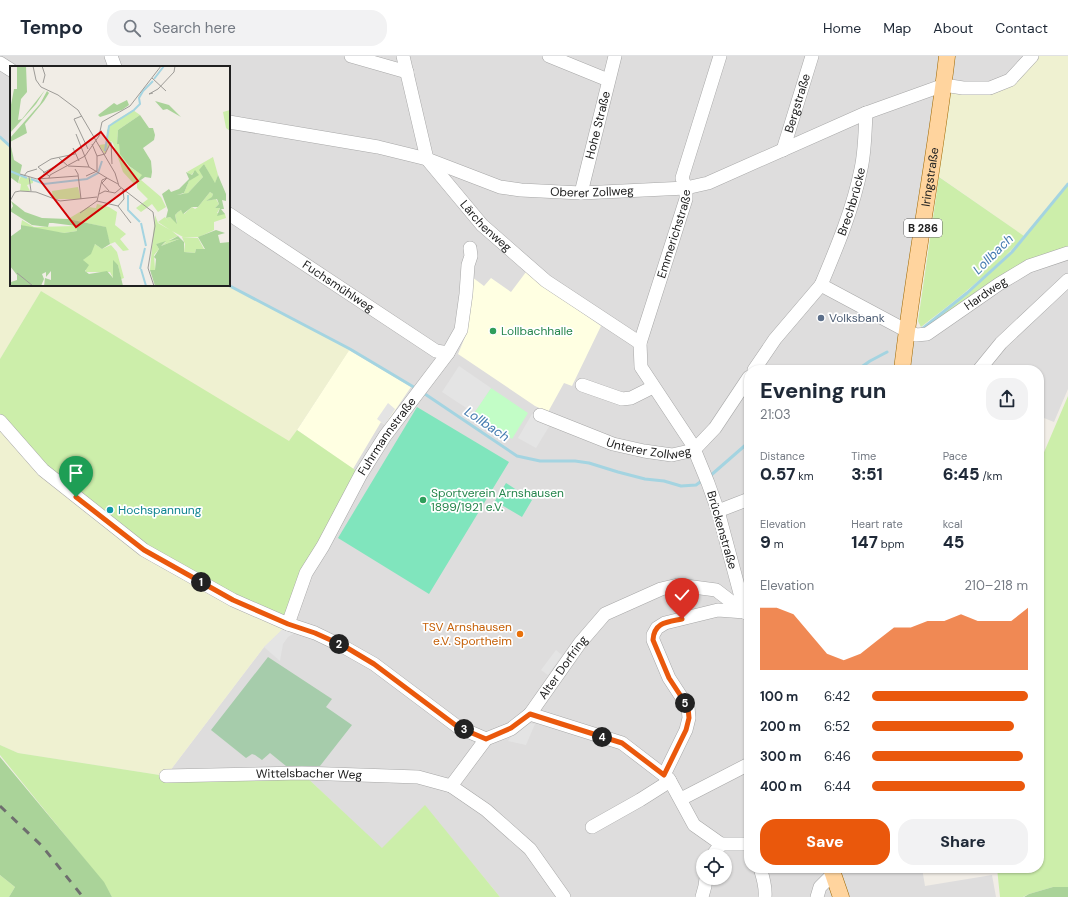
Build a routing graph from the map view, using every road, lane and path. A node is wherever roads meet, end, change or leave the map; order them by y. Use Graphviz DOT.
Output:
graph roads {
  1 [pos="111,56"];
  2 [pos="351,56"];
  3 [pos="403,56"];
  4 [pos="549,56"];
  5 [pos="615,56"];
  6 [pos="720,56"];
  7 [pos="812,56"];
  8 [pos="947,56"];
  9 [pos="1032,56"];
  10 [pos="0,63"];
  11 [pos="115,66"];
  12 [pos="10,69"];
  13 [pos="407,72"];
  14 [pos="608,80"];
  15 [pos="944,85"];
  16 [pos="866,113"];
  17 [pos="230,122"];
  18 [pos="783,150"];
  19 [pos="427,159"];
  20 [pos="686,188"];
  21 [pos="581,193"];
  22 [pos="230,215"];
  23 [pos="470,248"];
  24 [pos="1068,253"];
  25 [pos="1068,280"];
  26 [pos="821,285"];
  27 [pos="907,331"];
  28 [pos="640,343"];
  29 [pos="448,353"];
  30 [pos="757,365"];
  31 [pos="903,365"];
  32 [pos="983,365"];
  33 [pos="744,384"];
  34 [pos="582,385"];
  35 [pos="653,387"];
  36 [pos="540,415"];
  37 [pos="0,421"];
  38 [pos="694,450"];
  39 [pos="744,501"];
  40 [pos="718,511"];
  41 [pos="744,605"];
  42 [pos="744,613"];
  43 [pos="744,615"];
  44 [pos="288,624"];
  45 [pos="530,714"];
  46 [pos="486,739"];
  47 [pos="744,767"];
  48 [pos="166,776"];
  49 [pos="667,778"];
  50 [pos="451,786"];
  51 [pos="681,799"];
  52 [pos="592,827"];
  53 [pos="722,844"];
  54 [pos="744,844"];
  55 [pos="718,849"];
  56 [pos="762,873"];
  57 [pos="830,873"];
  58 [pos="833,873"];
  59 [pos="705,885"];
  60 [pos="564,897"];
  61 [pos="702,897"];
  62 [pos="765,897"];
  63 [pos="817,897"];
  64 [pos="841,897"];
  1 -- 11 [label="street"];
  2 -- 13 [label="street"];
  3 -- 13 [label="street, Lärchenweg"];
  4 -- 14 [label="street"];
  5 -- 14 [label="street, Hohe Straße"];
  6 -- 20 [label="street, Emmerichstraße"];
  7 -- 18 [label="street, Bergstraße"];
  8 -- 15 [label="main road, Iringstraße / B 286"];
  9 -- 15 [label="street"];
  10 -- 12 [label="street"];
  13 -- 19 [label="street, Lärchenweg"];
  14 -- 21 [label="street, Hohe Straße"];
  15 -- 16 [label="street, Oberer Zollweg"];
  15 -- 27 [label="main road, Iringstraße / B 286"];
  16 -- 18 [label="street, Oberer Zollweg"];
  16 -- 26 [label="street, Brechbrücke"];
  17 -- 19 [label="street, Oberer Zollweg"];
  18 -- 20 [label="street, Oberer Zollweg"];
  19 -- 21 [label="street, Oberer Zollweg"];
  19 -- 28 [label="street, Lärchenweg"];
  20 -- 21 [label="street, Oberer Zollweg"];
  20 -- 28 [label="street, Emmerichstraße"];
  22 -- 29 [label="street, Fuchsmühlweg"];
  23 -- 29 [label="street, Fuhrmannstraße"];
  24 -- 27 [label="street, Hardweg"];
  25 -- 32 [label="street"];
  26 -- 27 [label="street"];
  26 -- 30 [label="street"];
  27 -- 31 [label="main road, Iringstraße / B 286"];
  28 -- 35 [label="street, Emmerichstraße"];
  29 -- 44 [label="street, Fuhrmannstraße"];
  33 -- 38 [label="street, Unterer Zollweg"];
  34 -- 35 [label="street"];
  35 -- 38 [label="street, Emmerichstraße"];
  36 -- 38 [label="street, Unterer Zollweg"];
  37 -- 44 [label="street"];
  38 -- 40 [label="street, Brückenstraße"];
  39 -- 40 [label="street"];
  40 -- 41 [label="street, Brückenstraße"];
  42 -- 45 [label="street, Alter Dorfring"];
  43 -- 49 [label="street"];
  44 -- 46 [label="street"];
  45 -- 46 [label="street, Alter Dorfring"];
  45 -- 49 [label="street"];
  46 -- 50 [label="street, Alter Dorfring"];
  47 -- 51 [label="street"];
  48 -- 50 [label="street, Wittelsbacher Weg"];
  49 -- 51 [label="street"];
  49 -- 52 [label="street"];
  50 -- 60 [label="street"];
  51 -- 53 [label="street"];
  53 -- 54 [label="street"];
  53 -- 55 [label="street"];
  56 -- 62 [label="street"];
  57 -- 63 [label="street"];
  58 -- 64 [label="main road"];
  59 -- 61 [label="street"];
}
